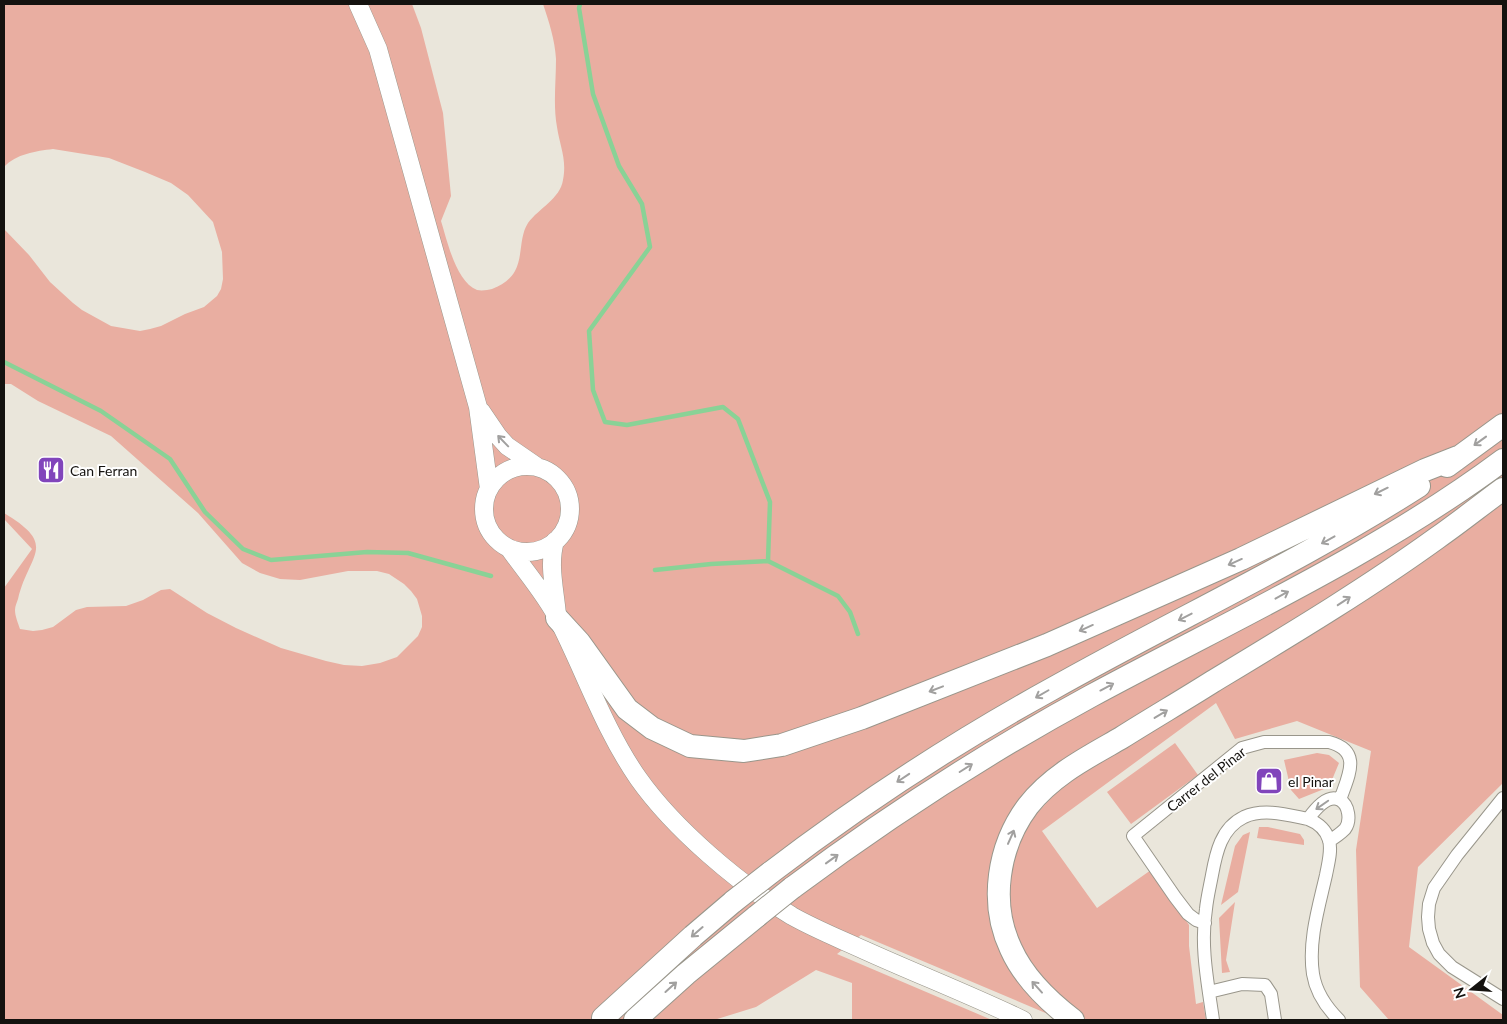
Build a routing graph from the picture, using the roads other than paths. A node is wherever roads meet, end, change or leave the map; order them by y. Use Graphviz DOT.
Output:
graph roads {
  1 [pos="358,4"];
  2 [pos="478,407"];
  3 [pos="1503,425"];
  4 [pos="1458,458"];
  5 [pos="1503,460"];
  6 [pos="537,466"];
  7 [pos="489,489"];
  8 [pos="1503,489"];
  9 [pos="555,541"];
  10 [pos="509,548"];
  11 [pos="557,618"];
  12 [pos="1503,798"];
  13 [pos="1340,800"];
  14 [pos="1308,819"];
  15 [pos="1329,841"];
  16 [pos="1205,923"];
  17 [pos="1209,992"];
  18 [pos="1503,999"];
  19 [pos="603,1018"];
  20 [pos="635,1020"];
  21 [pos="1023,1020"];
  22 [pos="1073,1020"];
  23 [pos="1213,1020"];
  24 [pos="1275,1020"];
  25 [pos="1339,1020"];
  1 -- 2 [label="main road"];
  6 -- 2 [label="main road, one-way"];
  2 -- 7 [label="main road"];
  3 -- 4 [label="highway, one-way"];
  4 -- 11 [label="highway, one-way"];
  4 -- 19 [label="highway, one-way, bridge"];
  20 -- 5 [label="highway, one-way, bridge"];
  6 -- 7 [label="main road"];
  6 -- 9 [label="main road"];
  7 -- 10 [label="main road"];
  22 -- 8 [label="highway, one-way"];
  9 -- 10 [label="main road"];
  9 -- 11 [label="main road"];
  10 -- 11 [label="main road"];
  11 -- 21 [label="main road"];
  12 -- 18 [label="street"];
  13 -- 14 [label="street, one-way"];
  13 -- 15 [label="street"];
  13 -- 16 [label="street, Carrer del Pinar"];
  14 -- 15 [label="street"];
  14 -- 16 [label="street"];
  15 -- 25 [label="street"];
  16 -- 17 [label="street"];
  17 -- 23 [label="street"];
  17 -- 24 [label="street"];
}
